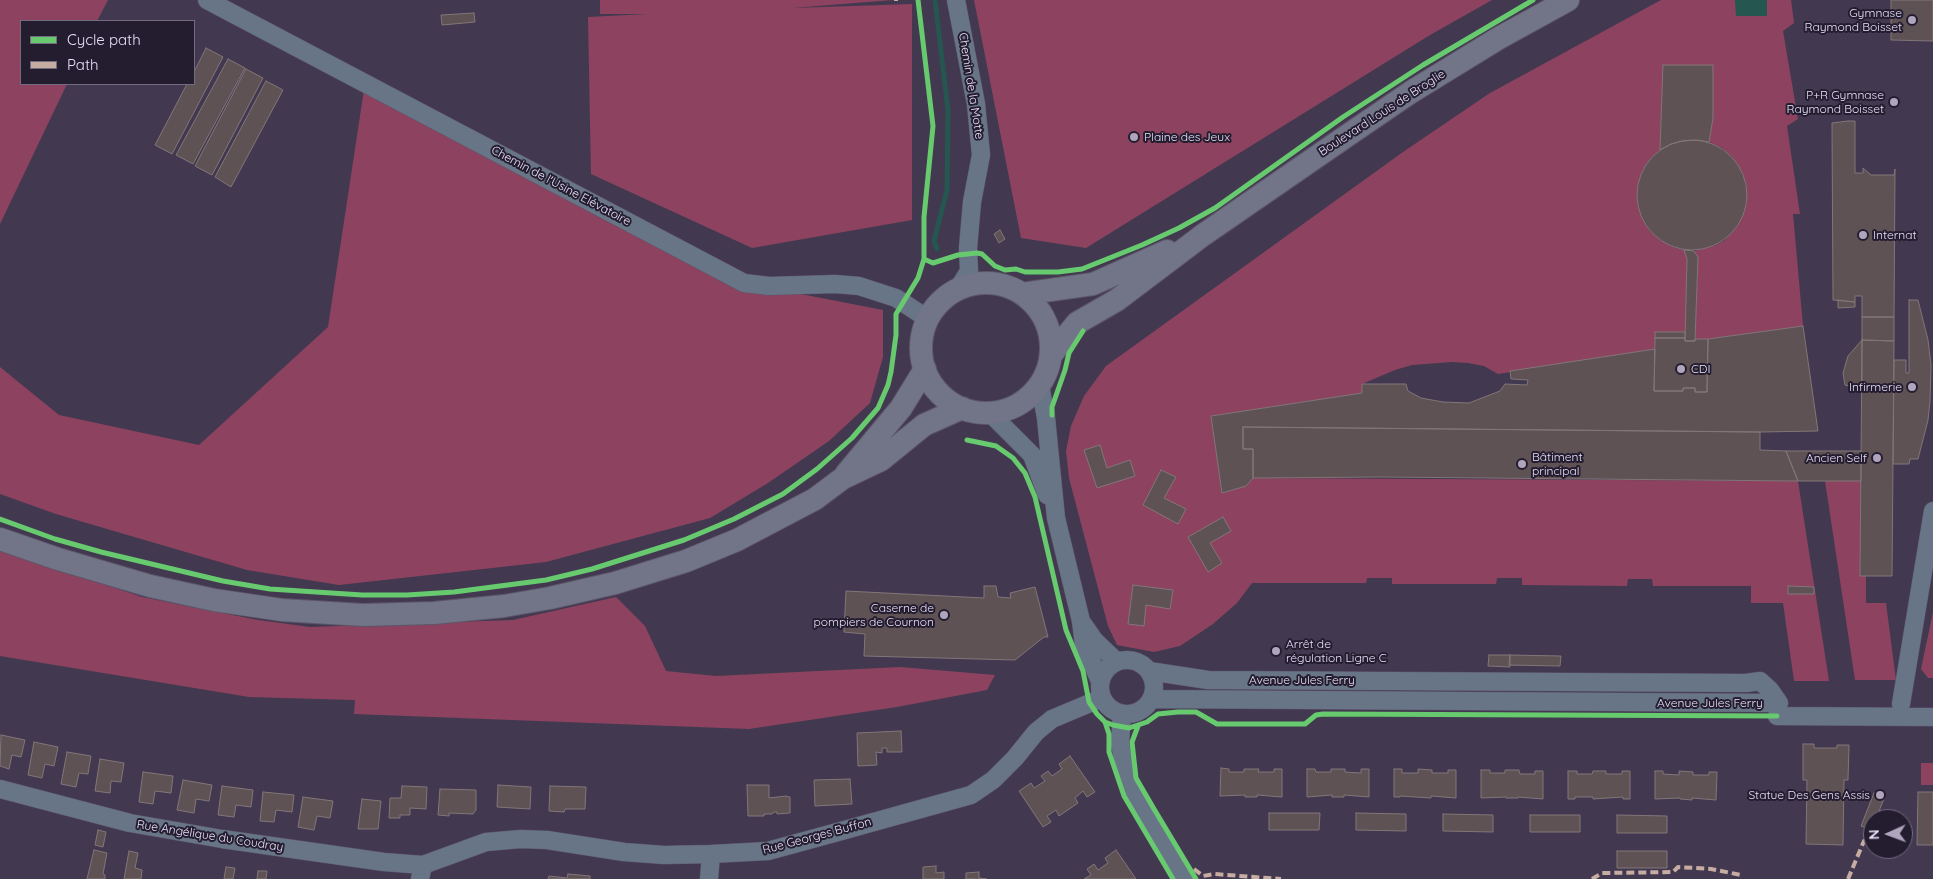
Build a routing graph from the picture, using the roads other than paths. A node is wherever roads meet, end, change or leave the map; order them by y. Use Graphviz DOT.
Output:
graph roads {
  1 [pos="207,0"];
  2 [pos="956,0"];
  3 [pos="1568,0"];
  4 [pos="1202,235"];
  5 [pos="958,289"];
  6 [pos="1022,294"];
  7 [pos="928,319"];
  8 [pos="1051,355"];
  9 [pos="925,369"];
  10 [pos="1040,385"];
  11 [pos="962,408"];
  12 [pos="990,413"];
  13 [pos="843,478"];
  14 [pos="1933,511"];
  15 [pos="1056,518"];
  16 [pos="0,539"];
  17 [pos="1081,621"];
  18 [pos="1117,662"];
  19 [pos="1149,671"];
  20 [pos="1101,689"];
  21 [pos="1151,699"];
  22 [pos="1900,704"];
  23 [pos="1122,714"];
  24 [pos="1777,716"];
  25 [pos="1933,717"];
  26 [pos="0,789"];
  27 [pos="711,854"];
  28 [pos="422,872"];
  29 [pos="709,879"];
  30 [pos="1185,879"];
  1 -- 7 [label="street, Chemin de l'Usine Elévatoire"];
  2 -- 5 [label="street, Chemin de la Motte"];
  3 -- 4 [label="main road, Boulevard Louis de Broglie"];
  4 -- 6 [label="main road, Boulevard Louis de Broglie"];
  4 -- 8 [label="main road, Boulevard Louis de Broglie"];
  5 -- 6 [label="main road"];
  5 -- 7 [label="main road"];
  6 -- 8 [label="main road"];
  7 -- 9 [label="main road"];
  8 -- 10 [label="main road"];
  9 -- 11 [label="main road"];
  9 -- 13 [label="main road"];
  10 -- 12 [label="main road"];
  10 -- 15 [label="street"];
  11 -- 12 [label="main road"];
  11 -- 13 [label="main road"];
  12 -- 15 [label="street"];
  13 -- 16 [label="main road"];
  14 -- 22 [label="street"];
  15 -- 17 [label="street"];
  17 -- 18 [label="street"];
  17 -- 20 [label="street"];
  18 -- 19 [label="street"];
  18 -- 20 [label="street"];
  19 -- 21 [label="street"];
  19 -- 21 [label="street, Avenue Jules Ferry"];
  20 -- 23 [label="street"];
  20 -- 27 [label="street, Rue Georges Buffon"];
  21 -- 23 [label="street"];
  23 -- 30 [label="street"];
  24 -- 25 [label="street"];
  26 -- 28 [label="street, Rue Angélique du Coudray"];
  27 -- 28 [label="street, Rue Georges Buffon"];
  27 -- 29 [label="street"];
}
